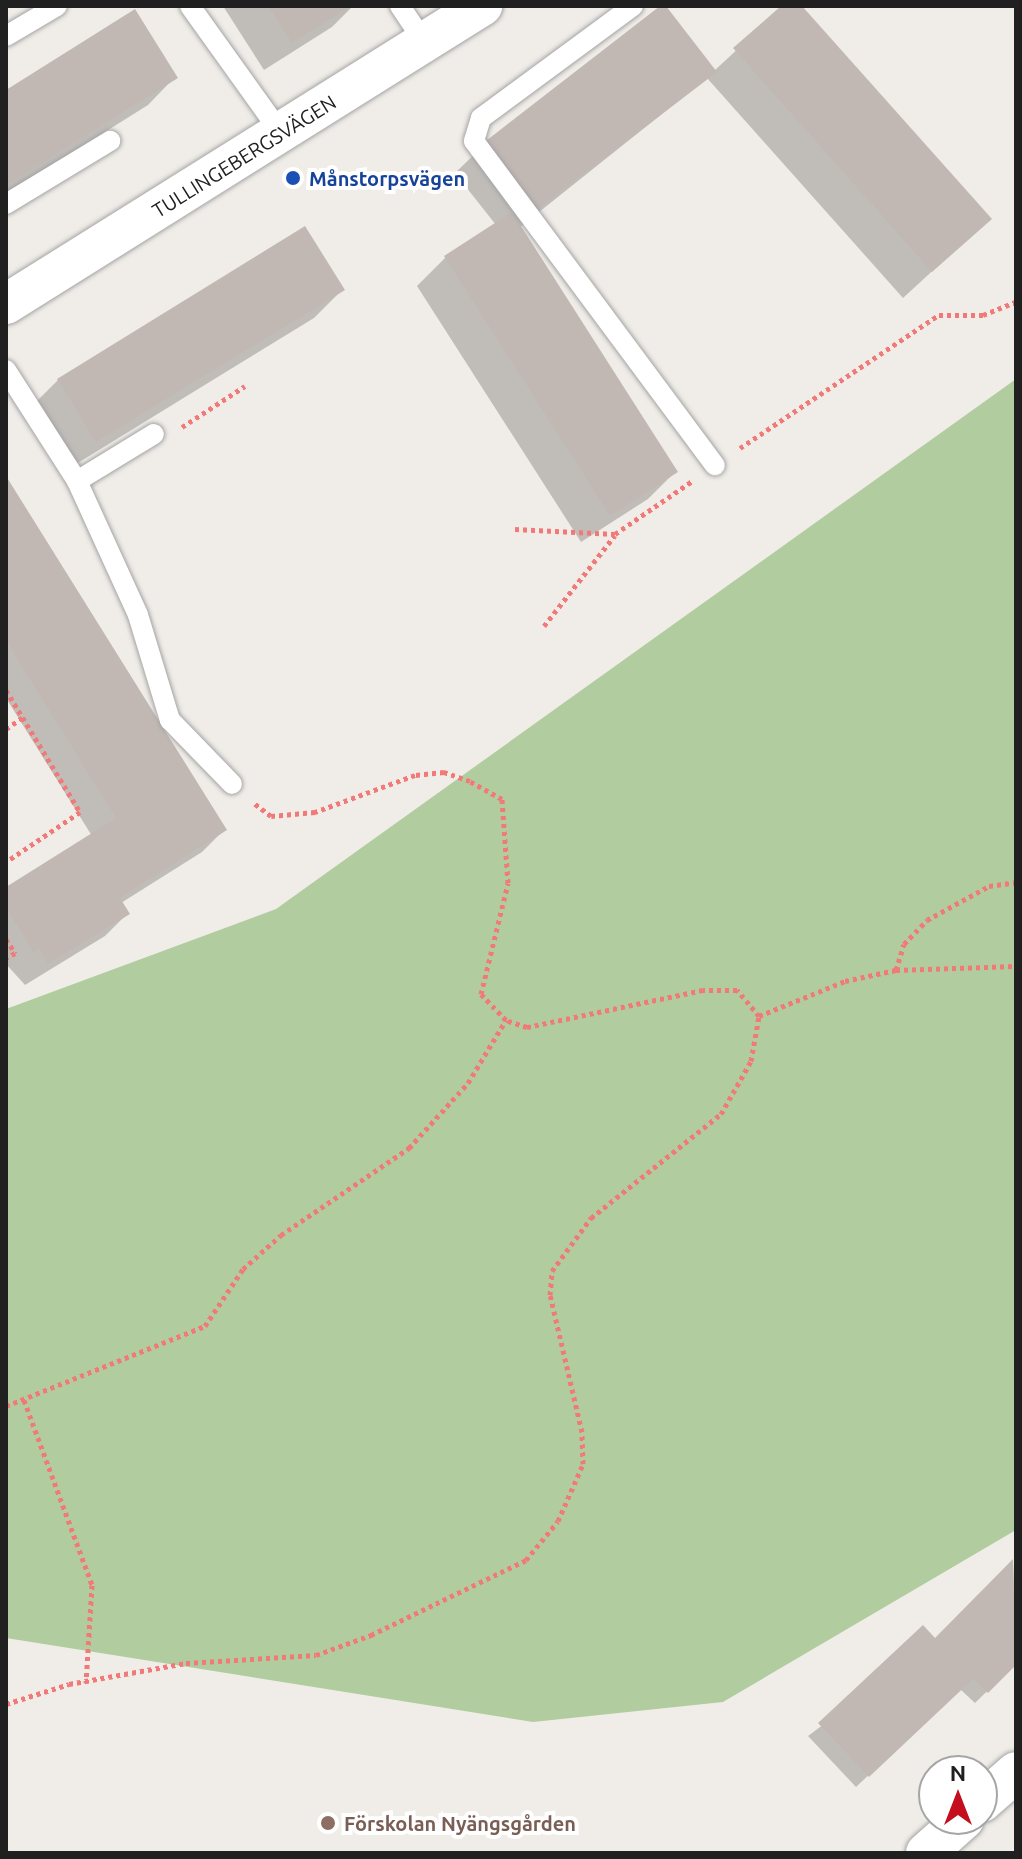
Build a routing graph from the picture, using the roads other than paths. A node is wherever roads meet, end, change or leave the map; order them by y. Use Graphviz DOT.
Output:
graph roads {
  1 [pos="57,6"];
  2 [pos="190,6"];
  3 [pos="400,6"];
  4 [pos="482,6"];
  5 [pos="633,6"];
  6 [pos="6,36"];
  7 [pos="424,42"];
  8 [pos="281,133"];
  9 [pos="110,141"];
  10 [pos="6,204"];
  11 [pos="6,304"];
  12 [pos="6,370"];
  13 [pos="154,434"];
  14 [pos="715,465"];
  15 [pos="77,481"];
  16 [pos="232,784"];
  17 [pos="1016,1772"];
  18 [pos="998,1788"];
  19 [pos="946,1835"];
  20 [pos="926,1853"];
  1 -- 6 [label="lane"];
  2 -- 8 [label="lane"];
  3 -- 7 [label="lane"];
  4 -- 7 [label="street, TULLINGEBERGSVÄGEN"];
  5 -- 14 [label="lane"];
  7 -- 8 [label="street, TULLINGEBERGSVÄGEN"];
  8 -- 11 [label="street, TULLINGEBERGSVÄGEN"];
  9 -- 10 [label="lane"];
  12 -- 15 [label="lane"];
  13 -- 15 [label="lane"];
  15 -- 16 [label="lane"];
  17 -- 18 [label="street"];
  19 -- 20 [label="street"];
}
